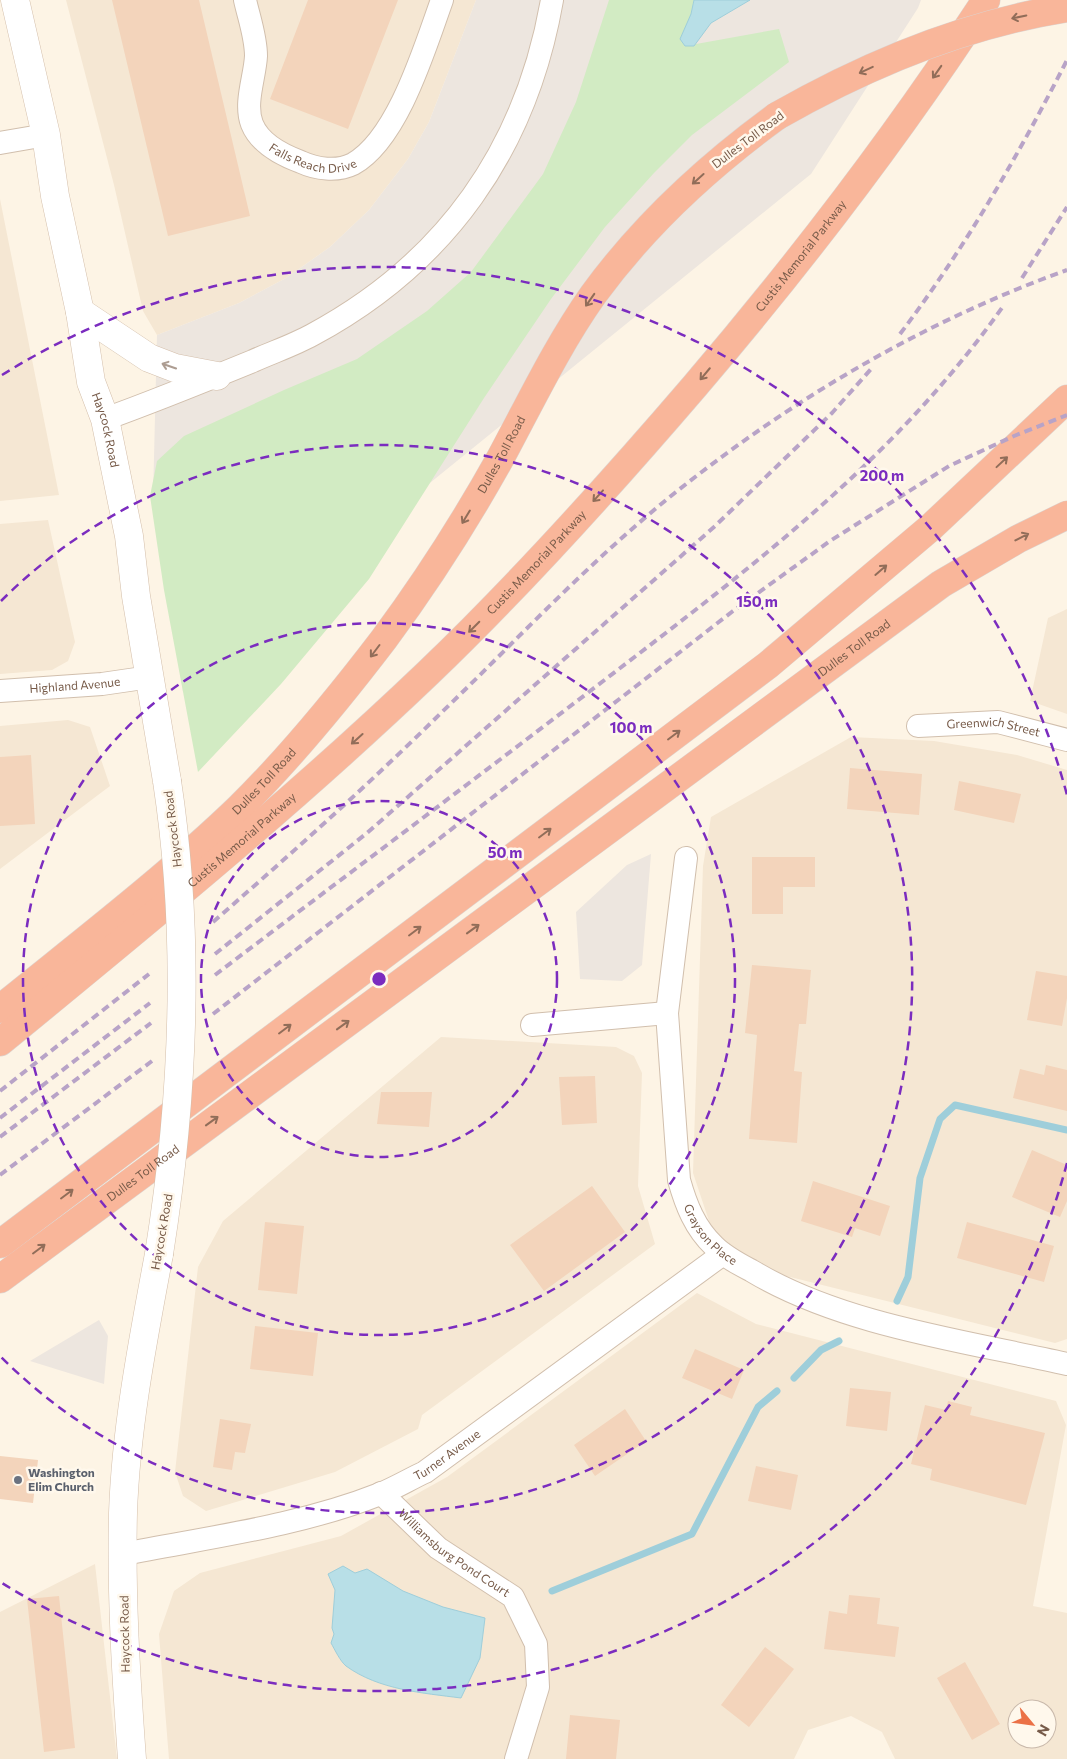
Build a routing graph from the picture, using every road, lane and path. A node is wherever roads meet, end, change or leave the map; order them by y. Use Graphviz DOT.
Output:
graph roads {
  1 [pos="15,0"];
  2 [pos="245,0"];
  3 [pos="442,0"];
  4 [pos="552,0"];
  5 [pos="981,6"];
  6 [pos="1067,8"];
  7 [pos="46,135"];
  8 [pos="0,143"];
  9 [pos="80,312"];
  10 [pos="217,376"];
  11 [pos="1067,399"];
  12 [pos="105,419"];
  13 [pos="1067,515"];
  14 [pos="150,677"];
  15 [pos="0,691"];
  16 [pos="918,726"];
  17 [pos="1067,740"];
  18 [pos="686,858"];
  19 [pos="0,1009"];
  20 [pos="667,1013"];
  21 [pos="532,1024"];
  22 [pos="0,1042"];
  23 [pos="0,1244"];
  24 [pos="722,1254"];
  25 [pos="0,1279"];
  26 [pos="1067,1364"];
  27 [pos="381,1493"];
  28 [pos="124,1554"];
  29 [pos="132,1759"];
  30 [pos="516,1759"];
  1 -- 7 [label="main road, Haycock Road"];
  2 -- 3 [label="street, Falls Reach Drive"];
  4 -- 10 [label="street"];
  5 -- 22 [label="highway, Custis Memorial Parkway, one-way"];
  6 -- 19 [label="highway, Dulles Toll Road, one-way, bridge"];
  7 -- 8 [label="street"];
  7 -- 9 [label="main road, Haycock Road"];
  10 -- 9 [label="main road, one-way"];
  9 -- 12 [label="main road, Haycock Road"];
  10 -- 12 [label="street"];
  23 -- 11 [label="highway, one-way"];
  12 -- 14 [label="main road, Haycock Road"];
  25 -- 13 [label="highway, Dulles Toll Road, one-way"];
  14 -- 15 [label="street, Highland Avenue"];
  14 -- 28 [label="main road, Haycock Road, bridge"];
  16 -- 17 [label="street, Greenwich Street"];
  18 -- 20 [label="street, Grayson Place"];
  20 -- 21 [label="street"];
  20 -- 24 [label="street, Grayson Place"];
  24 -- 26 [label="street, Grayson Place"];
  24 -- 27 [label="street, Turner Avenue"];
  27 -- 28 [label="street, Turner Avenue"];
  27 -- 30 [label="street, Williamsburg Pond Court"];
  28 -- 29 [label="main road, Haycock Road"];
}
